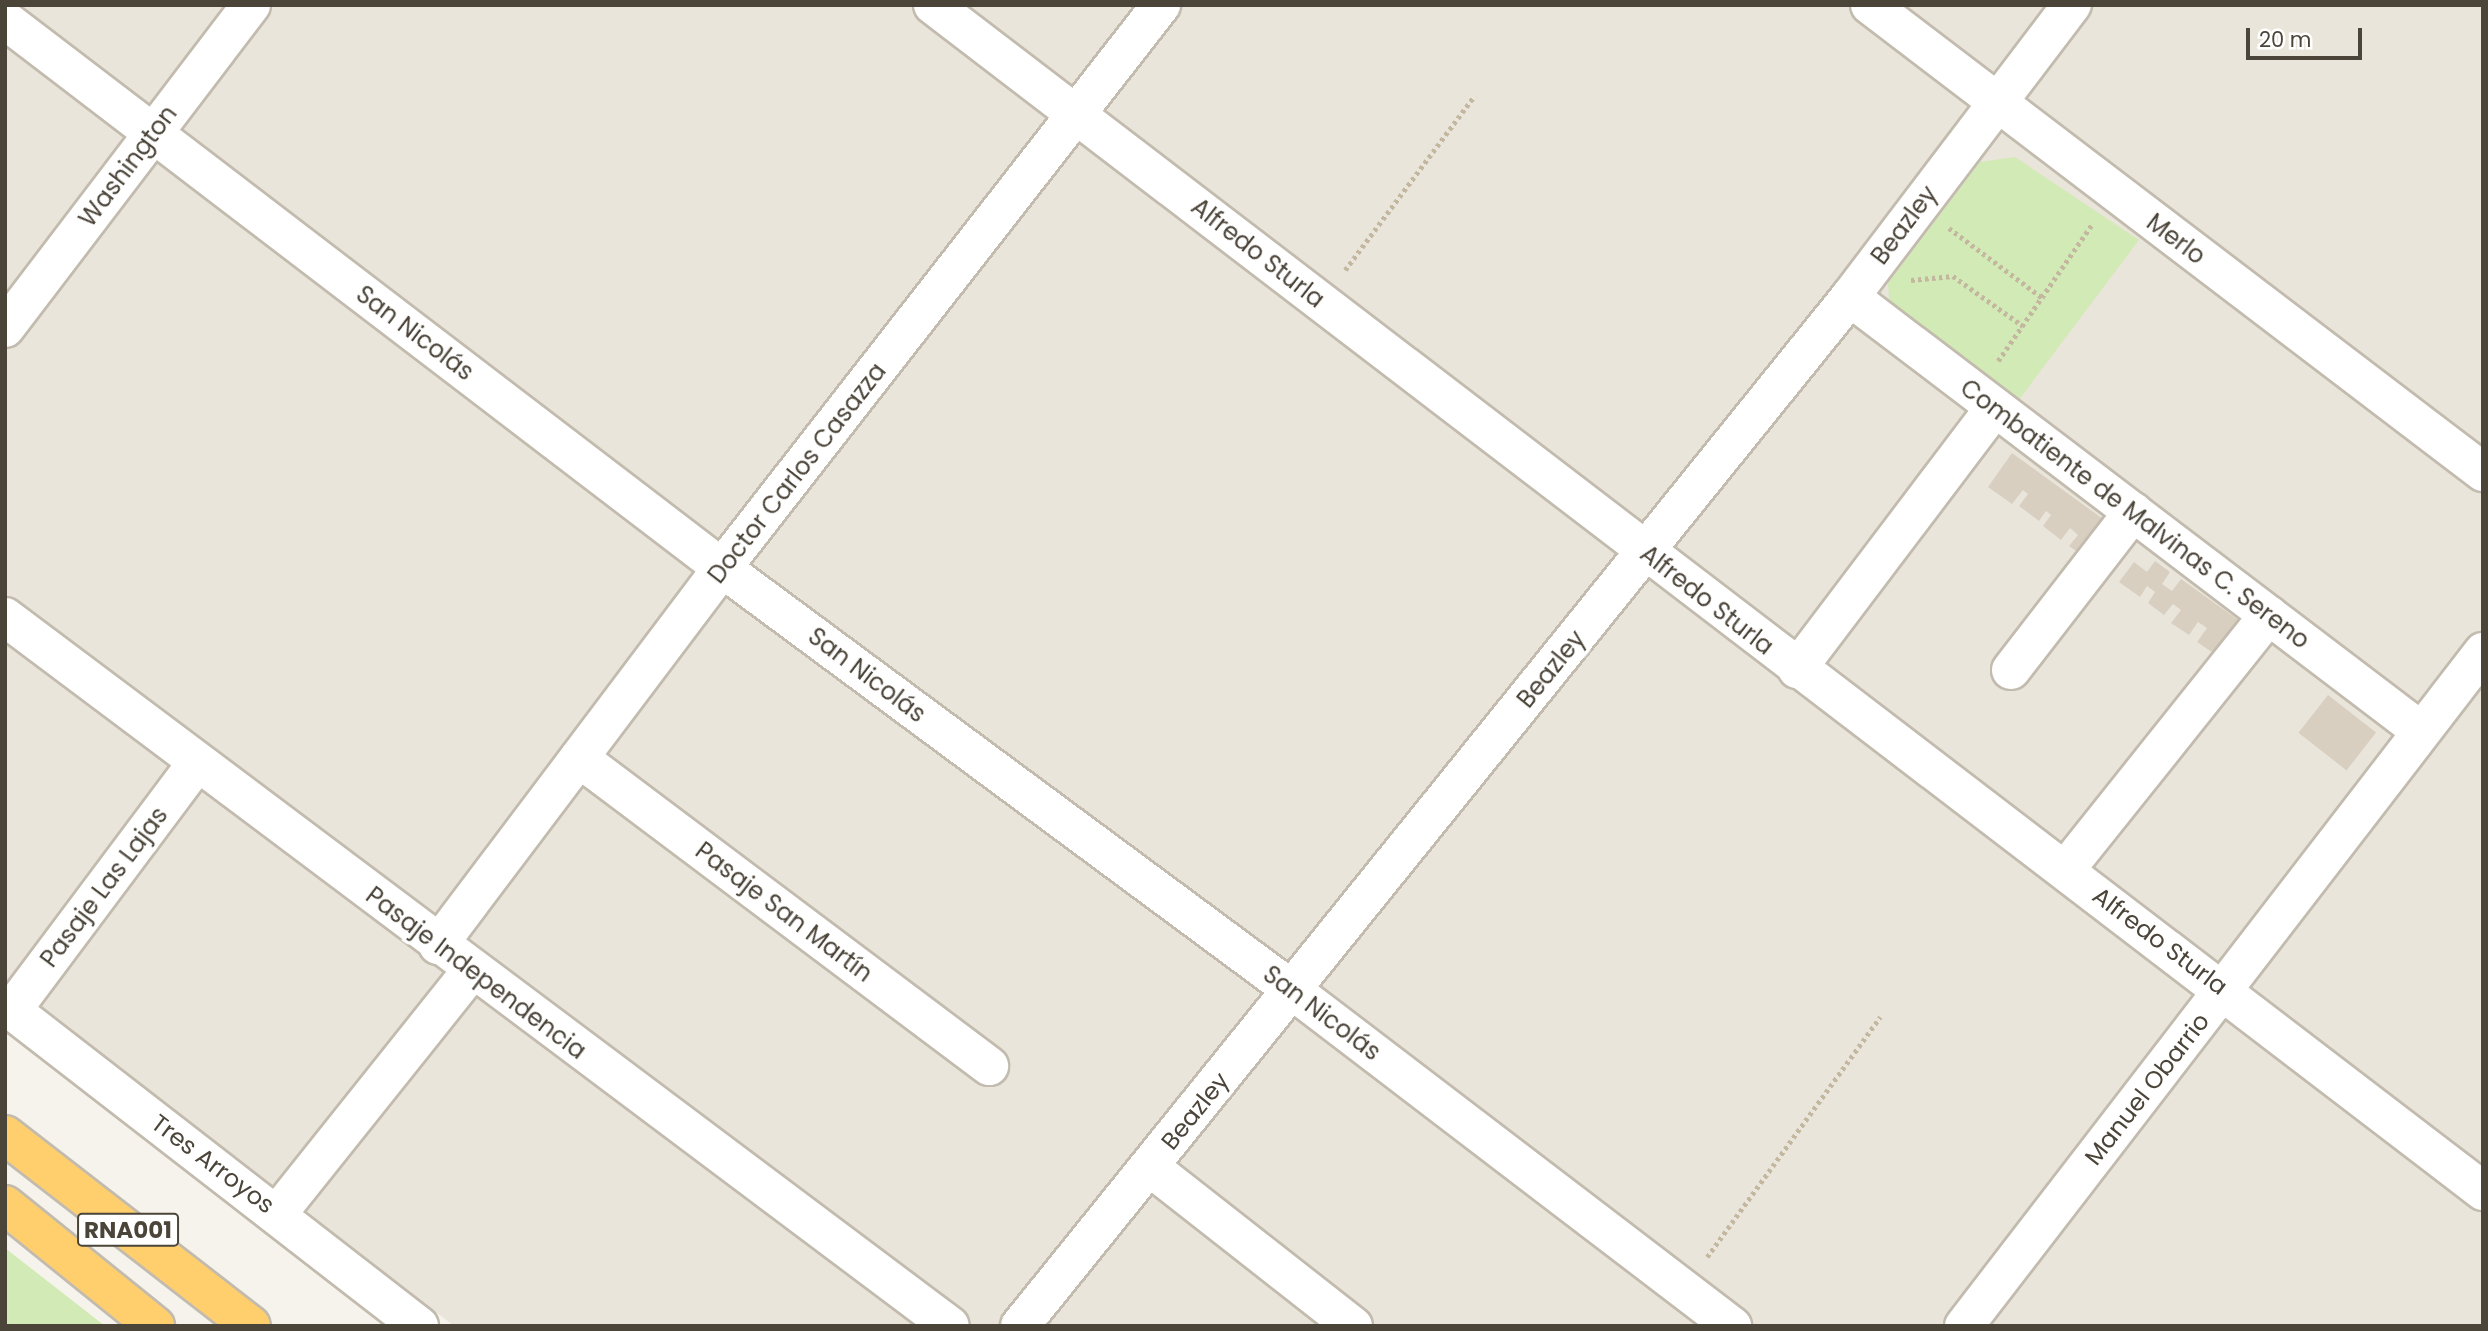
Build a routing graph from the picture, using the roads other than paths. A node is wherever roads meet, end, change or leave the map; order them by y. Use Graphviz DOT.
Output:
graph roads {
  1 [pos="251,5"];
  2 [pos="933,5"];
  3 [pos="1161,5"];
  4 [pos="1870,5"];
  5 [pos="2072,5"];
  6 [pos="5,20"];
  7 [pos="1997,102"];
  8 [pos="1078,116"];
  9 [pos="152,133"];
  10 [pos="1854,291"];
  11 [pos="5,328"];
  12 [pos="1985,399"];
  13 [pos="2483,472"];
  14 [pos="2133,512"];
  15 [pos="1646,552"];
  16 [pos="722,568"];
  17 [pos="2269,615"];
  18 [pos="5,617"];
  19 [pos="2483,652"];
  20 [pos="1797,670"];
  21 [pos="2011,670"];
  22 [pos="2421,731"];
  23 [pos="579,758"];
  24 [pos="197,764"];
  25 [pos="2066,869"];
  26 [pos="438,945"];
  27 [pos="472,970"];
  28 [pos="2224,989"];
  29 [pos="1292,990"];
  30 [pos="9,1007"];
  31 [pos="989,1066"];
  32 [pos="5,1135"];
  33 [pos="1150,1167"];
  34 [pos="2483,1191"];
  35 [pos="5,1205"];
  36 [pos="278,1213"];
  37 [pos="155,1326"];
  38 [pos="251,1326"];
  39 [pos="419,1326"];
  40 [pos="950,1326"];
  41 [pos="1021,1326"];
  42 [pos="1353,1326"];
  43 [pos="1732,1326"];
  44 [pos="1964,1326"];
  1 -- 9 [label="street, Washington"];
  2 -- 8 [label="street, Alfredo Sturla"];
  3 -- 8 [label="street, Doctor Carlos Casazza"];
  4 -- 7 [label="street, Merlo"];
  5 -- 7 [label="street, Beazley"];
  6 -- 9 [label="street, San Nicolás"];
  7 -- 10 [label="street, Beazley"];
  7 -- 13 [label="street, Merlo"];
  8 -- 15 [label="street, Alfredo Sturla"];
  8 -- 16 [label="street, Doctor Carlos Casazza"];
  9 -- 11 [label="street, Washington"];
  9 -- 16 [label="street, San Nicolás"];
  10 -- 12 [label="street, Combatiente de Malvinas C. Sereno"];
  10 -- 15 [label="street, Beazley"];
  12 -- 14 [label="street, Combatiente de Malvinas C. Sereno"];
  12 -- 20 [label="street"];
  14 -- 17 [label="street, Combatiente de Malvinas C. Sereno"];
  14 -- 21 [label="street"];
  15 -- 20 [label="street, Alfredo Sturla"];
  15 -- 29 [label="street, Beazley"];
  16 -- 23 [label="street, Doctor Carlos Casazza"];
  16 -- 29 [label="street, San Nicolás"];
  17 -- 22 [label="street, Combatiente de Malvinas C. Sereno"];
  17 -- 25 [label="street"];
  18 -- 24 [label="street, Pasaje Independencia"];
  19 -- 22 [label="street, Manuel Obarrio"];
  20 -- 25 [label="street, Alfredo Sturla"];
  22 -- 28 [label="street, Manuel Obarrio"];
  23 -- 26 [label="street, Doctor Carlos Casazza"];
  23 -- 31 [label="street, Pasaje San Martín"];
  24 -- 26 [label="street, Pasaje Independencia"];
  24 -- 30 [label="street, Pasaje Las Lajas"];
  25 -- 28 [label="street, Alfredo Sturla"];
  26 -- 27 [label="street, Pasaje Independencia"];
  27 -- 36 [label="street"];
  27 -- 40 [label="street, Pasaje Independencia"];
  28 -- 34 [label="street, Alfredo Sturla"];
  28 -- 44 [label="street, Manuel Obarrio"];
  29 -- 33 [label="street, Beazley"];
  29 -- 43 [label="street, San Nicolás"];
  30 -- 36 [label="street, Tres Arroyos"];
  32 -- 38 [label="highway, RNA001"];
  33 -- 41 [label="street, Beazley"];
  33 -- 42 [label="street"];
  35 -- 37 [label="highway"];
  36 -- 39 [label="street, Tres Arroyos"];
}
